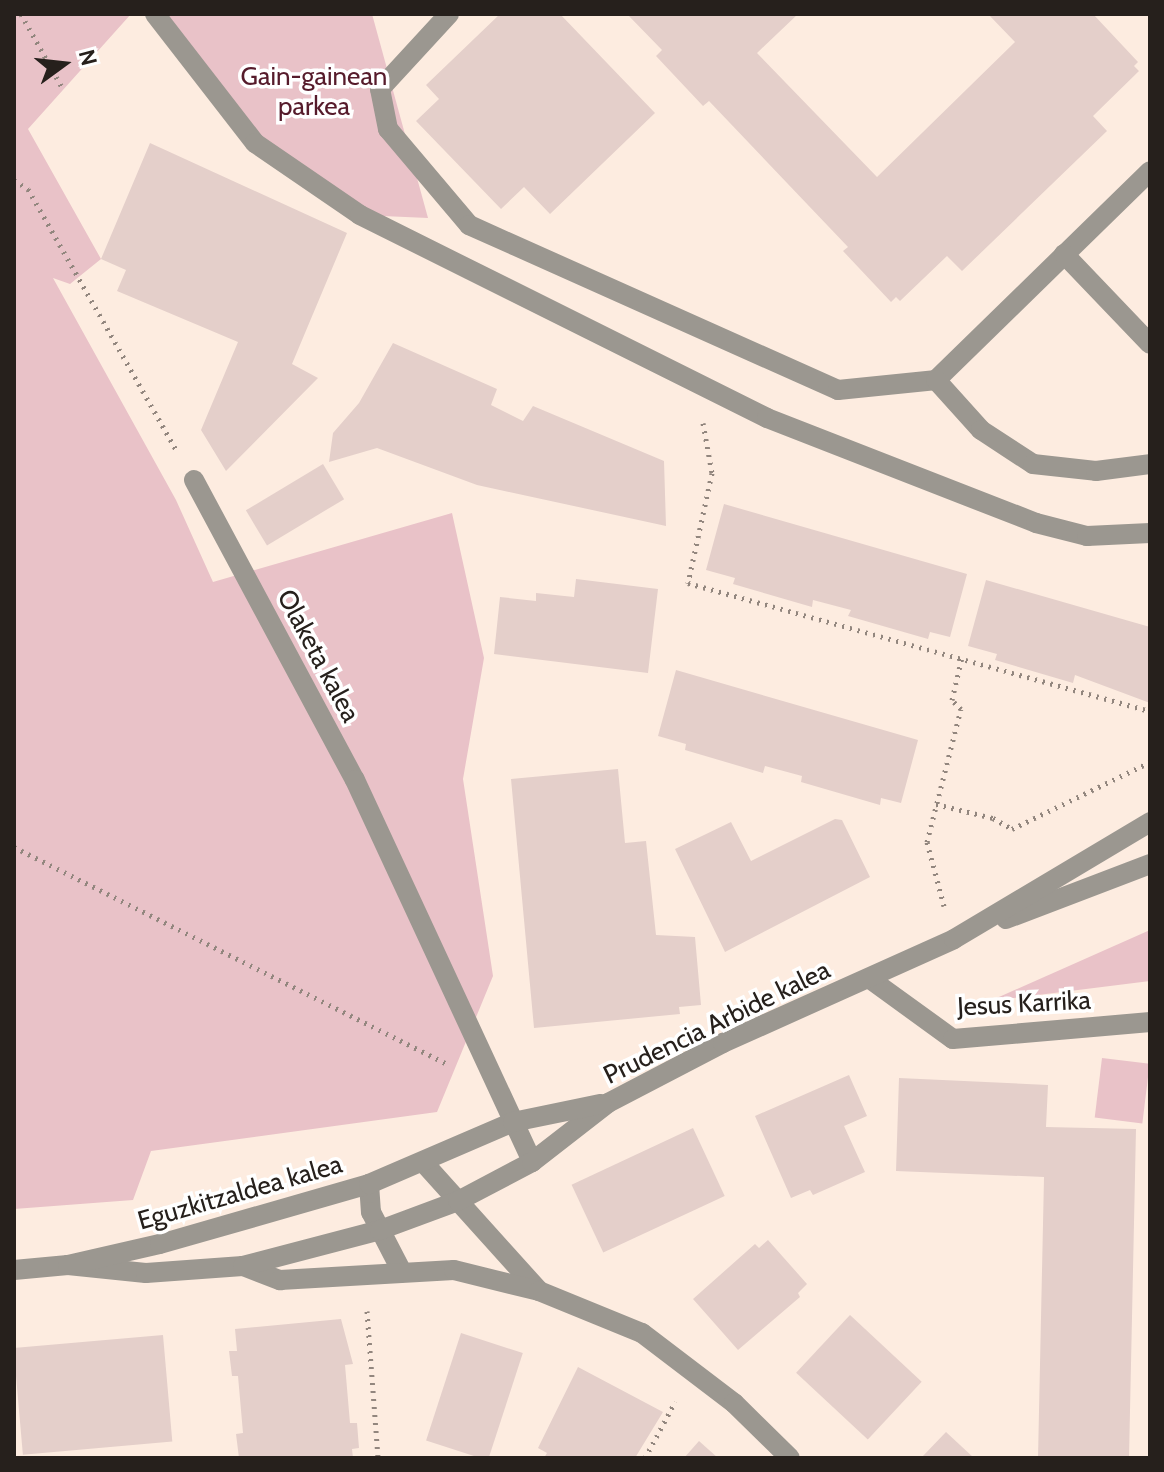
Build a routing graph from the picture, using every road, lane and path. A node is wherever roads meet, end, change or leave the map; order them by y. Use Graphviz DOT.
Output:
graph roads {
  1 [pos="21,14"];
  2 [pos="155,14"];
  3 [pos="449,14"];
  4 [pos="63,89"];
  5 [pos="1150,171"];
  6 [pos="14,180"];
  7 [pos="1064,254"];
  8 [pos="1150,344"];
  9 [pos="936,380"];
  10 [pos="702,438"];
  11 [pos="1150,464"];
  12 [pos="194,480"];
  13 [pos="1150,533"];
  14 [pos="962,657"];
  15 [pos="1150,711"];
  16 [pos="1150,762"];
  17 [pos="936,804"];
  18 [pos="1150,822"];
  19 [pos="14,847"];
  20 [pos="1150,864"];
  21 [pos="936,877"];
  22 [pos="954,939"];
  23 [pos="870,979"];
  24 [pos="1150,1022"];
  25 [pos="495,1086"];
  26 [pos="608,1103"];
  27 [pos="513,1122"];
  28 [pos="423,1162"];
  29 [pos="532,1162"];
  30 [pos="369,1184"];
  31 [pos="458,1201"];
  32 [pos="380,1230"];
  33 [pos="68,1265"];
  34 [pos="243,1266"];
  35 [pos="14,1270"];
  36 [pos="402,1272"];
  37 [pos="539,1291"];
  38 [pos="366,1302"];
  39 [pos="678,1398"];
  40 [pos="378,1458"];
  41 [pos="645,1458"];
  42 [pos="790,1458"];
  1 -- 4 [label="path"];
  2 -- 13 [label="street"];
  3 -- 9 [label="street"];
  5 -- 7 [label="street"];
  6 -- 12 [label="path"];
  7 -- 8 [label="street"];
  7 -- 9 [label="street"];
  9 -- 11 [label="street"];
  10 -- 14 [label="path"];
  12 -- 25 [label="street, Olaketa kalea"];
  14 -- 15 [label="path"];
  14 -- 17 [label="path"];
  16 -- 17 [label="path"];
  17 -- 21 [label="path"];
  18 -- 22 [label="street, Prudencia Arbide kalea"];
  19 -- 25 [label="path"];
  20 -- 22 [label="street, Prudencia Arbide kalea"];
  22 -- 23 [label="street, Prudencia Arbide kalea"];
  23 -- 24 [label="street, Jesus Karrika"];
  23 -- 26 [label="street, Prudencia Arbide kalea"];
  25 -- 27 [label="street, Olaketa kalea"];
  26 -- 27 [label="street, Eguzkitzaldea kalea"];
  26 -- 29 [label="street, Prudencia Arbide kalea"];
  27 -- 28 [label="street, Eguzkitzaldea kalea"];
  27 -- 29 [label="street, Olaketa kalea"];
  28 -- 30 [label="street, Eguzkitzaldea kalea"];
  28 -- 31 [label="street, Eguzkitzaldea kalea"];
  29 -- 31 [label="street, Prudencia Arbide kalea"];
  30 -- 32 [label="street"];
  30 -- 33 [label="street, Eguzkitzaldea kalea"];
  31 -- 32 [label="street, Prudencia Arbide kalea"];
  31 -- 37 [label="street, Eguzkitzaldea kalea"];
  32 -- 34 [label="street, Prudencia Arbide kalea"];
  32 -- 36 [label="street"];
  33 -- 34 [label="street, Eguzkitzaldea kalea"];
  33 -- 35 [label="street, Eguzkitzaldea kalea"];
  34 -- 36 [label="street, Eguzkitzaldea kalea"];
  36 -- 37 [label="street, Eguzkitzaldea kalea"];
  37 -- 42 [label="street, Eguzkitzaldea kalea"];
  38 -- 40 [label="path"];
  39 -- 41 [label="path"];
}
